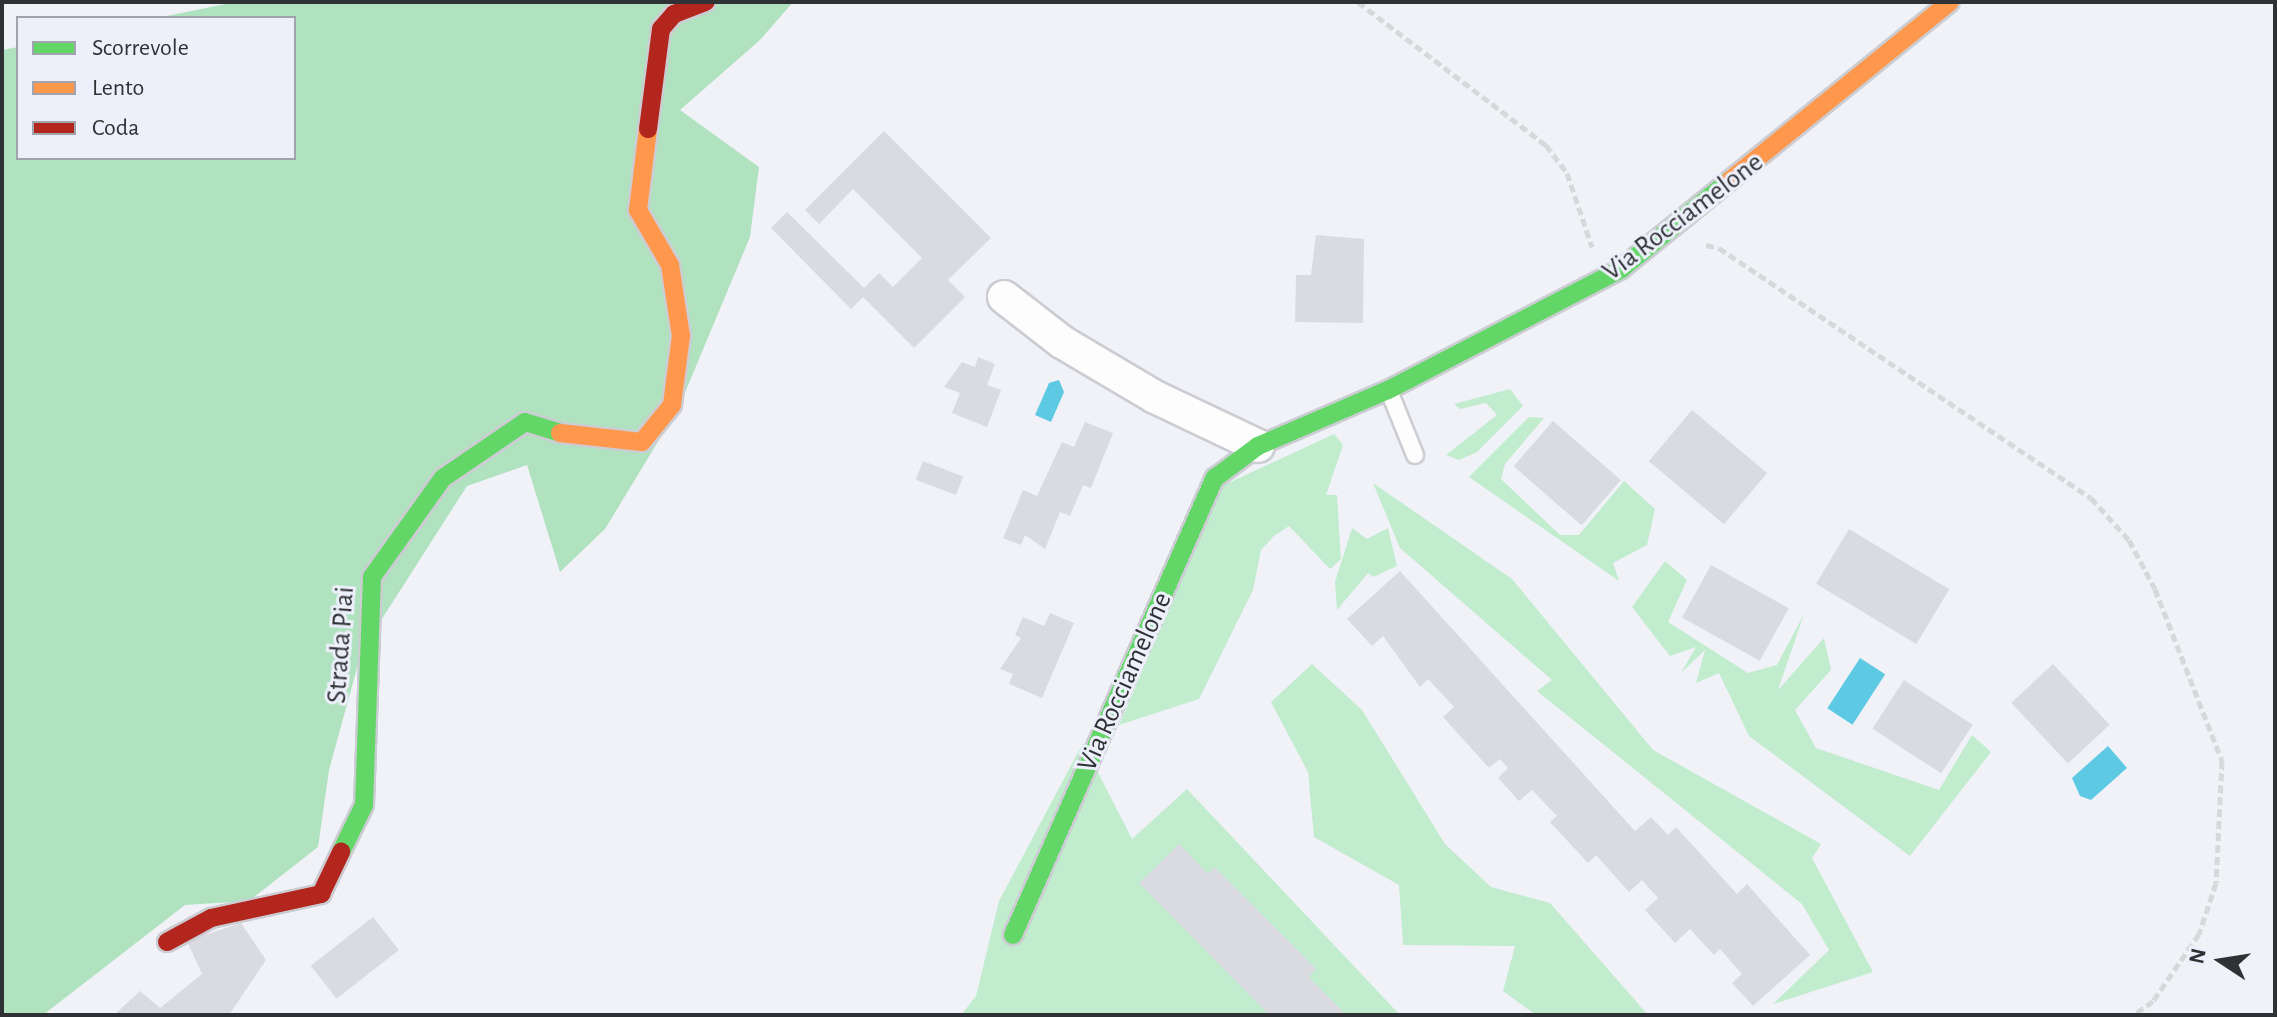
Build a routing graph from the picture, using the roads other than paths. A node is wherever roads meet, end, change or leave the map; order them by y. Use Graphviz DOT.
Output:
graph roads {
  1 [pos="706,2"];
  2 [pos="1950,2"];
  3 [pos="1004,297"];
  4 [pos="1388,390"];
  5 [pos="1258,446"];
  6 [pos="1415,455"];
  7 [pos="1013,935"];
  8 [pos="167,942"];
  1 -- 8 [label="street, Strada Piai"];
  2 -- 4 [label="street, Via Rocciamelone"];
  3 -- 5 [label="street"];
  4 -- 5 [label="street, Via Rocciamelone"];
  4 -- 6 [label="lane"];
  5 -- 7 [label="street, Via Rocciamelone"];
}
